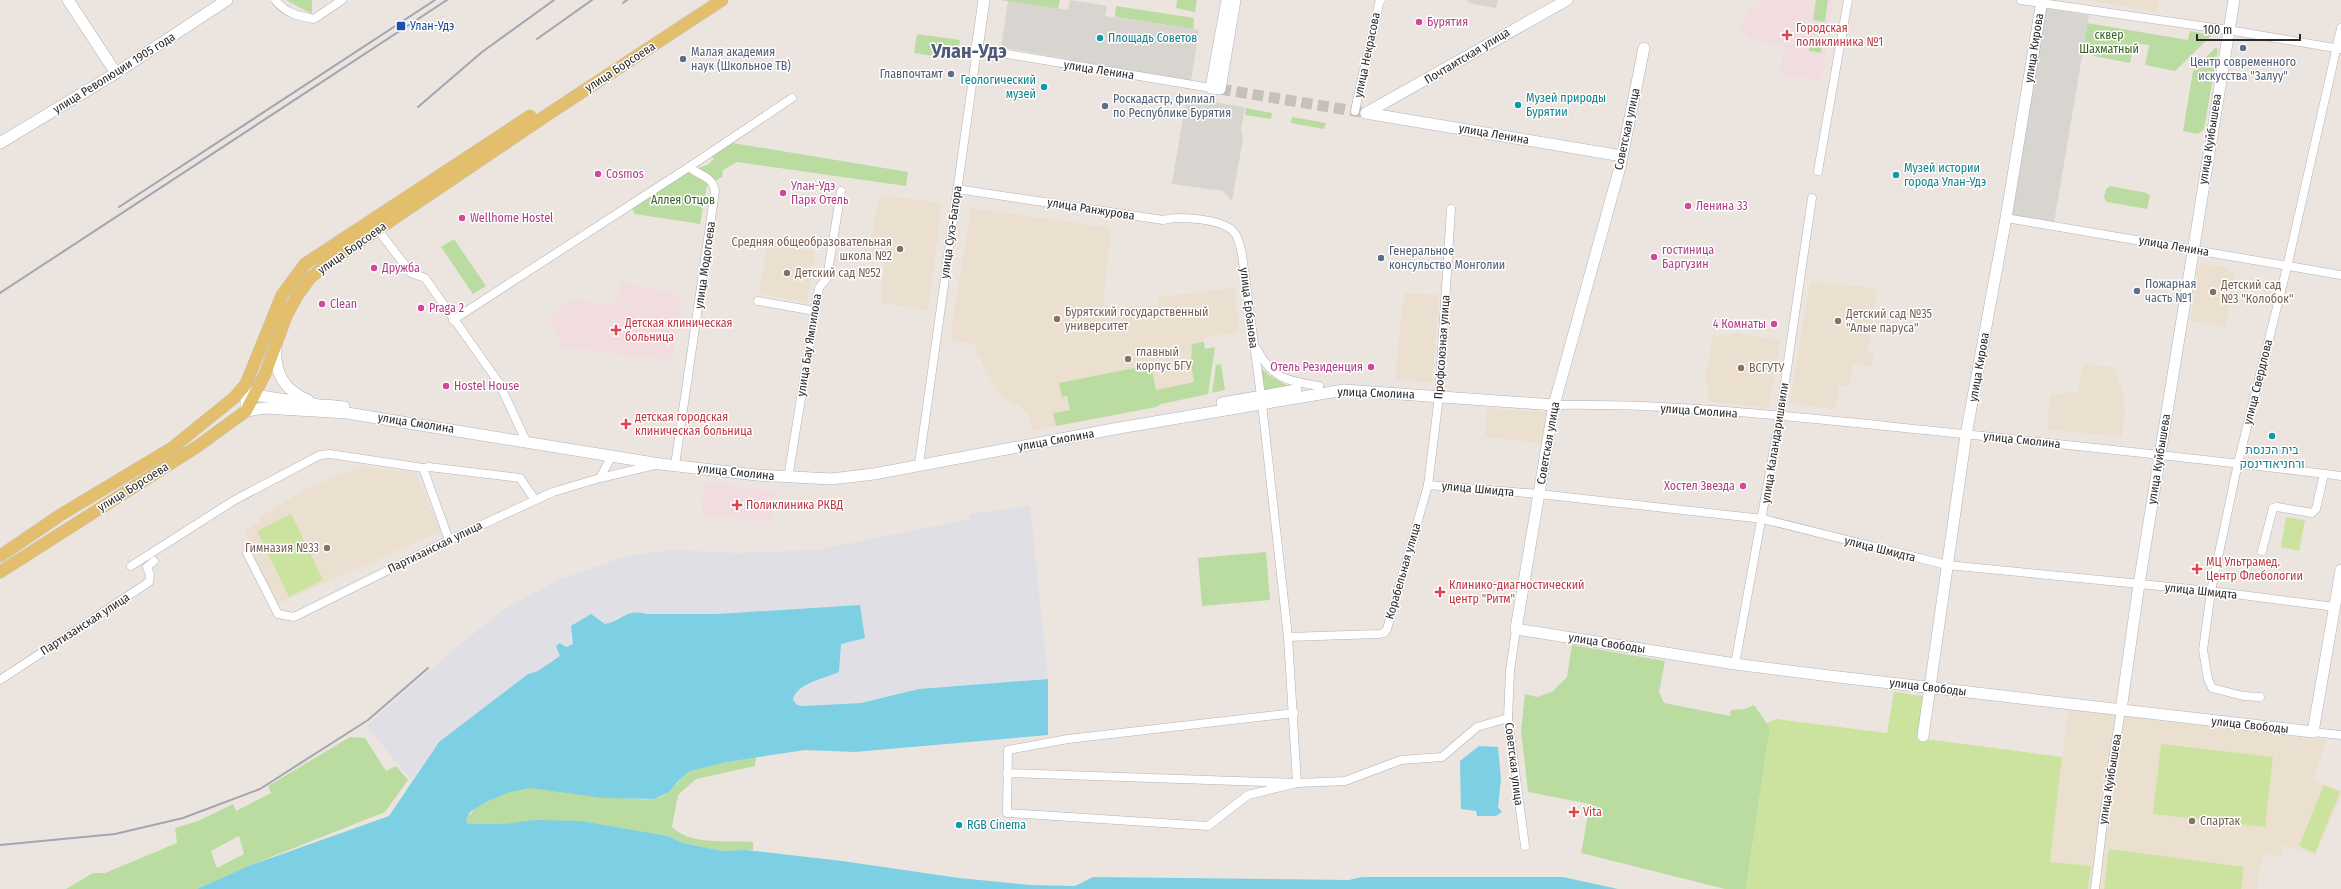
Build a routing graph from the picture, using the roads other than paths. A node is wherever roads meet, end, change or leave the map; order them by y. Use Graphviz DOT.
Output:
graph roads {
  1 [pos="68,0"];
  2 [pos="227,0"];
  3 [pos="274,0"];
  4 [pos="342,0"];
  5 [pos="709,0"];
  6 [pos="722,0"];
  7 [pos="984,0"];
  8 [pos="1227,0"];
  9 [pos="1235,0"];
  10 [pos="1381,0"];
  11 [pos="1567,0"];
  12 [pos="1848,0"];
  13 [pos="2022,0"];
  14 [pos="2234,0"];
  15 [pos="2042,2"];
  16 [pos="2341,28"];
  17 [pos="2228,30"];
  18 [pos="1644,48"];
  19 [pos="977,49"];
  20 [pos="2339,49"];
  21 [pos="116,73"];
  22 [pos="1216,89"];
  23 [pos="792,98"];
  24 [pos="1361,112"];
  25 [pos="0,143"];
  26 [pos="1622,156"];
  27 [pos="691,168"];
  28 [pos="1818,171"];
  29 [pos="957,188"];
  30 [pos="841,191"];
  31 [pos="1812,198"];
  32 [pos="1451,209"];
  33 [pos="2006,218"];
  34 [pos="370,220"];
  35 [pos="1224,225"];
  36 [pos="378,230"];
  37 [pos="2193,249"];
  38 [pos="2287,267"];
  39 [pos="2341,275"];
  40 [pos="758,301"];
  41 [pos="815,311"];
  42 [pos="453,320"];
  43 [pos="1254,343"];
  44 [pos="277,345"];
  45 [pos="246,384"];
  46 [pos="1319,386"];
  47 [pos="1439,393"];
  48 [pos="250,397"];
  49 [pos="1261,400"];
  50 [pos="1555,402"];
  51 [pos="319,404"];
  52 [pos="221,410"];
  53 [pos="246,411"];
  54 [pos="347,413"];
  55 [pos="1780,416"];
  56 [pos="1966,434"];
  57 [pos="524,438"];
  58 [pos="175,453"];
  59 [pos="612,455"];
  60 [pos="2160,455"];
  61 [pos="675,462"];
  62 [pos="919,462"];
  63 [pos="2238,463"];
  64 [pos="660,464"];
  65 [pos="423,468"];
  66 [pos="2324,474"];
  67 [pos="789,475"];
  68 [pos="2341,476"];
  69 [pos="600,478"];
  70 [pos="1428,485"];
  71 [pos="1539,494"];
  72 [pos="535,500"];
  73 [pos="1763,519"];
  74 [pos="449,540"];
  75 [pos="2262,551"];
  76 [pos="247,553"];
  77 [pos="0,556"];
  78 [pos="154,561"];
  79 [pos="1947,565"];
  80 [pos="132,566"];
  81 [pos="2341,570"];
  82 [pos="0,572"];
  83 [pos="2139,584"];
  84 [pos="2211,591"];
  85 [pos="2334,607"];
  86 [pos="1516,629"];
  87 [pos="1288,637"];
  88 [pos="1735,664"];
  89 [pos="0,680"];
  90 [pos="1930,688"];
  91 [pos="2260,697"];
  92 [pos="2121,710"];
  93 [pos="1294,713"];
  94 [pos="1508,718"];
  95 [pos="2314,732"];
  96 [pos="2341,735"];
  97 [pos="1923,736"];
  98 [pos="1007,773"];
  99 [pos="1297,783"];
  100 [pos="1525,846"];
  101 [pos="2095,889"];
  1 -- 21 [label="main road"];
  2 -- 21 [label="main road, улица Революции 1905 года"];
  3 -- 4 [label="street"];
  5 -- 34 [label="main road, улица Борсоева"];
  6 -- 36 [label="main road, улица Борсоева"];
  7 -- 19 [label="main road, улица Сухэ-Батора"];
  8 -- 22 [label="main road"];
  9 -- 22 [label="main road"];
  10 -- 24 [label="street, улица Некрасова"];
  11 -- 24 [label="main road, Почтамтская улица"];
  12 -- 28 [label="street"];
  13 -- 15 [label="street"];
  14 -- 17 [label="main road, улица Куйбышева"];
  15 -- 17 [label="street"];
  15 -- 33 [label="main road, улица Кирова"];
  16 -- 20 [label="street, улица Свердлова"];
  17 -- 20 [label="street"];
  17 -- 37 [label="main road, улица Куйбышева"];
  18 -- 26 [label="main road, Советская улица"];
  19 -- 22 [label="street, улица Ленина"];
  19 -- 29 [label="street, улица Сухэ-Батора"];
  20 -- 38 [label="street, улица Свердлова"];
  21 -- 25 [label="main road, улица Революции 1905 года"];
  23 -- 27 [label="street"];
  24 -- 26 [label="main road, улица Ленина"];
  26 -- 50 [label="main road, Советская улица"];
  27 -- 42 [label="street"];
  27 -- 61 [label="street, улица Модогоева"];
  29 -- 35 [label="street, улица Ранжурова"];
  29 -- 62 [label="street, улица Сухэ-Батора"];
  30 -- 41 [label="street, улица Бау Ямпилова"];
  31 -- 55 [label="street, улица Каландаришвили"];
  32 -- 47 [label="street, Профсоюзная улица"];
  33 -- 37 [label="street, улица Ленина"];
  33 -- 56 [label="main road, улица Кирова"];
  34 -- 36 [label="street"];
  34 -- 45 [label="main road, улица Борсоева"];
  35 -- 43 [label="street, улица Ербанова"];
  36 -- 42 [label="street"];
  36 -- 44 [label="main road, улица Борсоева"];
  37 -- 38 [label="street, улица Ленина"];
  37 -- 60 [label="main road, улица Куйбышева"];
  38 -- 39 [label="street, улица Ленина"];
  38 -- 63 [label="street, улица Свердлова"];
  40 -- 41 [label="street"];
  41 -- 67 [label="street, улица Бау Ямпилова"];
  42 -- 57 [label="street"];
  43 -- 46 [label="street"];
  43 -- 49 [label="street, улица Ербанова"];
  44 -- 48 [label="main road, улица Борсоева"];
  44 -- 51 [label="main road"];
  45 -- 48 [label="main road"];
  45 -- 52 [label="main road, улица Борсоева"];
  46 -- 47 [label="main road"];
  46 -- 49 [label="main road"];
  47 -- 49 [label="main road, улица Смолина"];
  47 -- 50 [label="main road, улица Смолина"];
  47 -- 70 [label="street, Профсоюзная улица"];
  48 -- 51 [label="main road, улица Смолина"];
  48 -- 52 [label="main road"];
  48 -- 53 [label="main road, улица Борсоева"];
  49 -- 62 [label="main road, улица Смолина"];
  49 -- 87 [label="street, улица Ербанова"];
  50 -- 55 [label="street, улица Смолина"];
  50 -- 71 [label="main road, Советская улица"];
  51 -- 54 [label="main road, улица Смолина"];
  51 -- 57 [label="main road"];
  52 -- 58 [label="main road, улица Борсоева"];
  53 -- 54 [label="main road, улица Смолина"];
  53 -- 58 [label="main road, улица Борсоева"];
  54 -- 57 [label="main road, улица Смолина"];
  55 -- 56 [label="street, улица Смолина"];
  55 -- 73 [label="street, улица Каландаришвили"];
  56 -- 60 [label="street, улица Смолина"];
  56 -- 79 [label="main road, улица Кирова"];
  57 -- 59 [label="main road, улица Смолина"];
  57 -- 61 [label="main road"];
  58 -- 77 [label="main road, улица Борсоева"];
  58 -- 82 [label="main road, улица Борсоева"];
  59 -- 64 [label="main road, улица Смолина"];
  59 -- 69 [label="street"];
  60 -- 63 [label="street, улица Смолина"];
  60 -- 83 [label="main road, улица Куйбышева"];
  61 -- 64 [label="main road, улица Смолина"];
  61 -- 67 [label="main road, улица Смолина"];
  62 -- 67 [label="main road, улица Смолина"];
  63 -- 66 [label="street, улица Смолина"];
  63 -- 84 [label="street, улица Свердлова"];
  64 -- 69 [label="street, Партизанская улица"];
  65 -- 72 [label="street"];
  65 -- 74 [label="street"];
  65 -- 80 [label="street"];
  66 -- 68 [label="street, улица Смолина"];
  66 -- 75 [label="street"];
  69 -- 72 [label="street, Партизанская улица"];
  70 -- 71 [label="street, улица Шмидта"];
  70 -- 87 [label="street, Корабельная улица"];
  71 -- 73 [label="street, улица Шмидта"];
  71 -- 86 [label="main road, Советская улица"];
  72 -- 74 [label="street, Партизанская улица"];
  73 -- 79 [label="street, улица Шмидта"];
  73 -- 88 [label="street, улица Каландаришвили"];
  74 -- 76 [label="street, Партизанская улица"];
  78 -- 89 [label="street, Партизанская улица"];
  79 -- 83 [label="street, улица Шмидта"];
  79 -- 90 [label="main road, улица Кирова"];
  81 -- 85 [label="main road"];
  83 -- 84 [label="street, улица Шмидта"];
  83 -- 92 [label="main road, улица Куйбышева"];
  84 -- 85 [label="street, улица Шмидта"];
  84 -- 91 [label="street, улица Свердлова"];
  85 -- 95 [label="main road"];
  86 -- 88 [label="main road, улица Свободы"];
  86 -- 94 [label="street, Советская улица"];
  87 -- 93 [label="street, улица Ербанова"];
  88 -- 90 [label="main road, улица Свободы"];
  90 -- 92 [label="main road, улица Свободы"];
  90 -- 97 [label="main road, улица Кирова"];
  92 -- 95 [label="main road, улица Свободы"];
  92 -- 101 [label="street, улица Куйбышева"];
  93 -- 98 [label="street"];
  93 -- 99 [label="street, улица Ербанова"];
  94 -- 99 [label="street"];
  94 -- 100 [label="street, Советская улица"];
  95 -- 96 [label="street, улица Свободы"];
  98 -- 99 [label="street"];
  98 -- 99 [label="street"];
}
